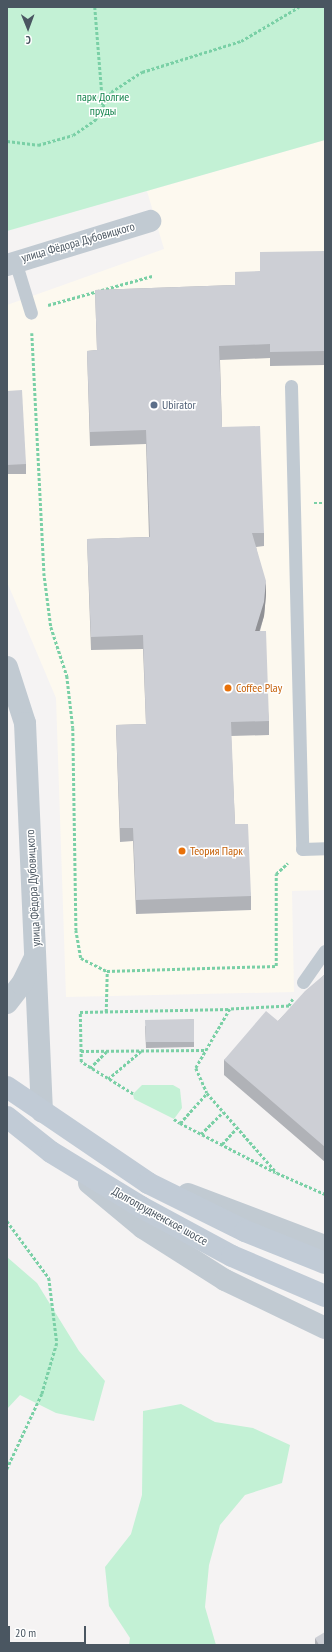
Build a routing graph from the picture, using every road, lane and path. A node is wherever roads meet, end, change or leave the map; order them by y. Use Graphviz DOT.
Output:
graph roads {
  1 [pos="95,7"];
  2 [pos="299,7"];
  3 [pos="103,107"];
  4 [pos="7,141"];
  5 [pos="150,221"];
  6 [pos="11,263"];
  7 [pos="152,276"];
  8 [pos="31,313"];
  9 [pos="291,386"];
  10 [pos="7,667"];
  11 [pos="325,848"];
  12 [pos="302,849"];
  13 [pos="325,951"];
  14 [pos="36,956"];
  15 [pos="107,971"];
  16 [pos="303,982"];
  17 [pos="7,1003"];
  18 [pos="230,1008"];
  19 [pos="106,1012"];
  20 [pos="142,1050"];
  21 [pos="207,1050"];
  22 [pos="81,1051"];
  23 [pos="108,1051"];
  24 [pos="90,1068"];
  25 [pos="108,1079"];
  26 [pos="7,1087"];
  27 [pos="207,1093"];
  28 [pos="133,1094"];
  29 [pos="42,1112"];
  30 [pos="223,1112"];
  31 [pos="7,1117"];
  32 [pos="174,1119"];
  33 [pos="180,1123"];
  34 [pos="237,1128"];
  35 [pos="201,1134"];
  36 [pos="222,1144"];
  37 [pos="51,1152"];
  38 [pos="277,1173"];
  39 [pos="148,1183"];
  40 [pos="325,1194"];
  41 [pos="7,1221"];
  42 [pos="325,1246"];
  43 [pos="325,1263"];
  44 [pos="325,1296"];
  45 [pos="325,1328"];
  46 [pos="7,1469"];
  1 -- 3 [label="path"];
  2 -- 3 [label="path"];
  3 -- 4 [label="path"];
  5 -- 6 [label="street, улица Фёдора Дубовицкого"];
  6 -- 8 [label="lane"];
  7 -- 8 [label="path"];
  8 -- 15 [label="path"];
  9 -- 12 [label="lane"];
  10 -- 14 [label="street, улица Фёдора Дубовицкого"];
  11 -- 12 [label="lane"];
  12 -- 15 [label="path"];
  13 -- 16 [label="lane"];
  14 -- 17 [label="street"];
  14 -- 29 [label="street, улица Фёдора Дубовицкого"];
  15 -- 19 [label="path"];
  16 -- 18 [label="path"];
  18 -- 19 [label="path"];
  18 -- 21 [label="path"];
  19 -- 22 [label="path"];
  20 -- 21 [label="path"];
  20 -- 23 [label="path"];
  20 -- 25 [label="path"];
  21 -- 27 [label="path"];
  22 -- 23 [label="path"];
  22 -- 24 [label="path"];
  23 -- 24 [label="path"];
  24 -- 25 [label="path"];
  25 -- 28 [label="path"];
  26 -- 29 [label="main road, Долгопрудненское шоссе"];
  27 -- 30 [label="path"];
  27 -- 33 [label="path"];
  29 -- 39 [label="main road, Долгопрудненское шоссе"];
  30 -- 34 [label="path"];
  30 -- 35 [label="path"];
  31 -- 37 [label="main road, Долгопрудненское шоссе"];
  32 -- 33 [label="path"];
  33 -- 35 [label="path"];
  34 -- 36 [label="path"];
  34 -- 38 [label="path"];
  35 -- 36 [label="path"];
  36 -- 38 [label="path"];
  37 -- 44 [label="main road, Долгопрудненское шоссе"];
  37 -- 45 [label="street"];
  38 -- 40 [label="path"];
  39 -- 42 [label="street"];
  39 -- 43 [label="main road, Долгопрудненское шоссе"];
  41 -- 46 [label="path"];
}
